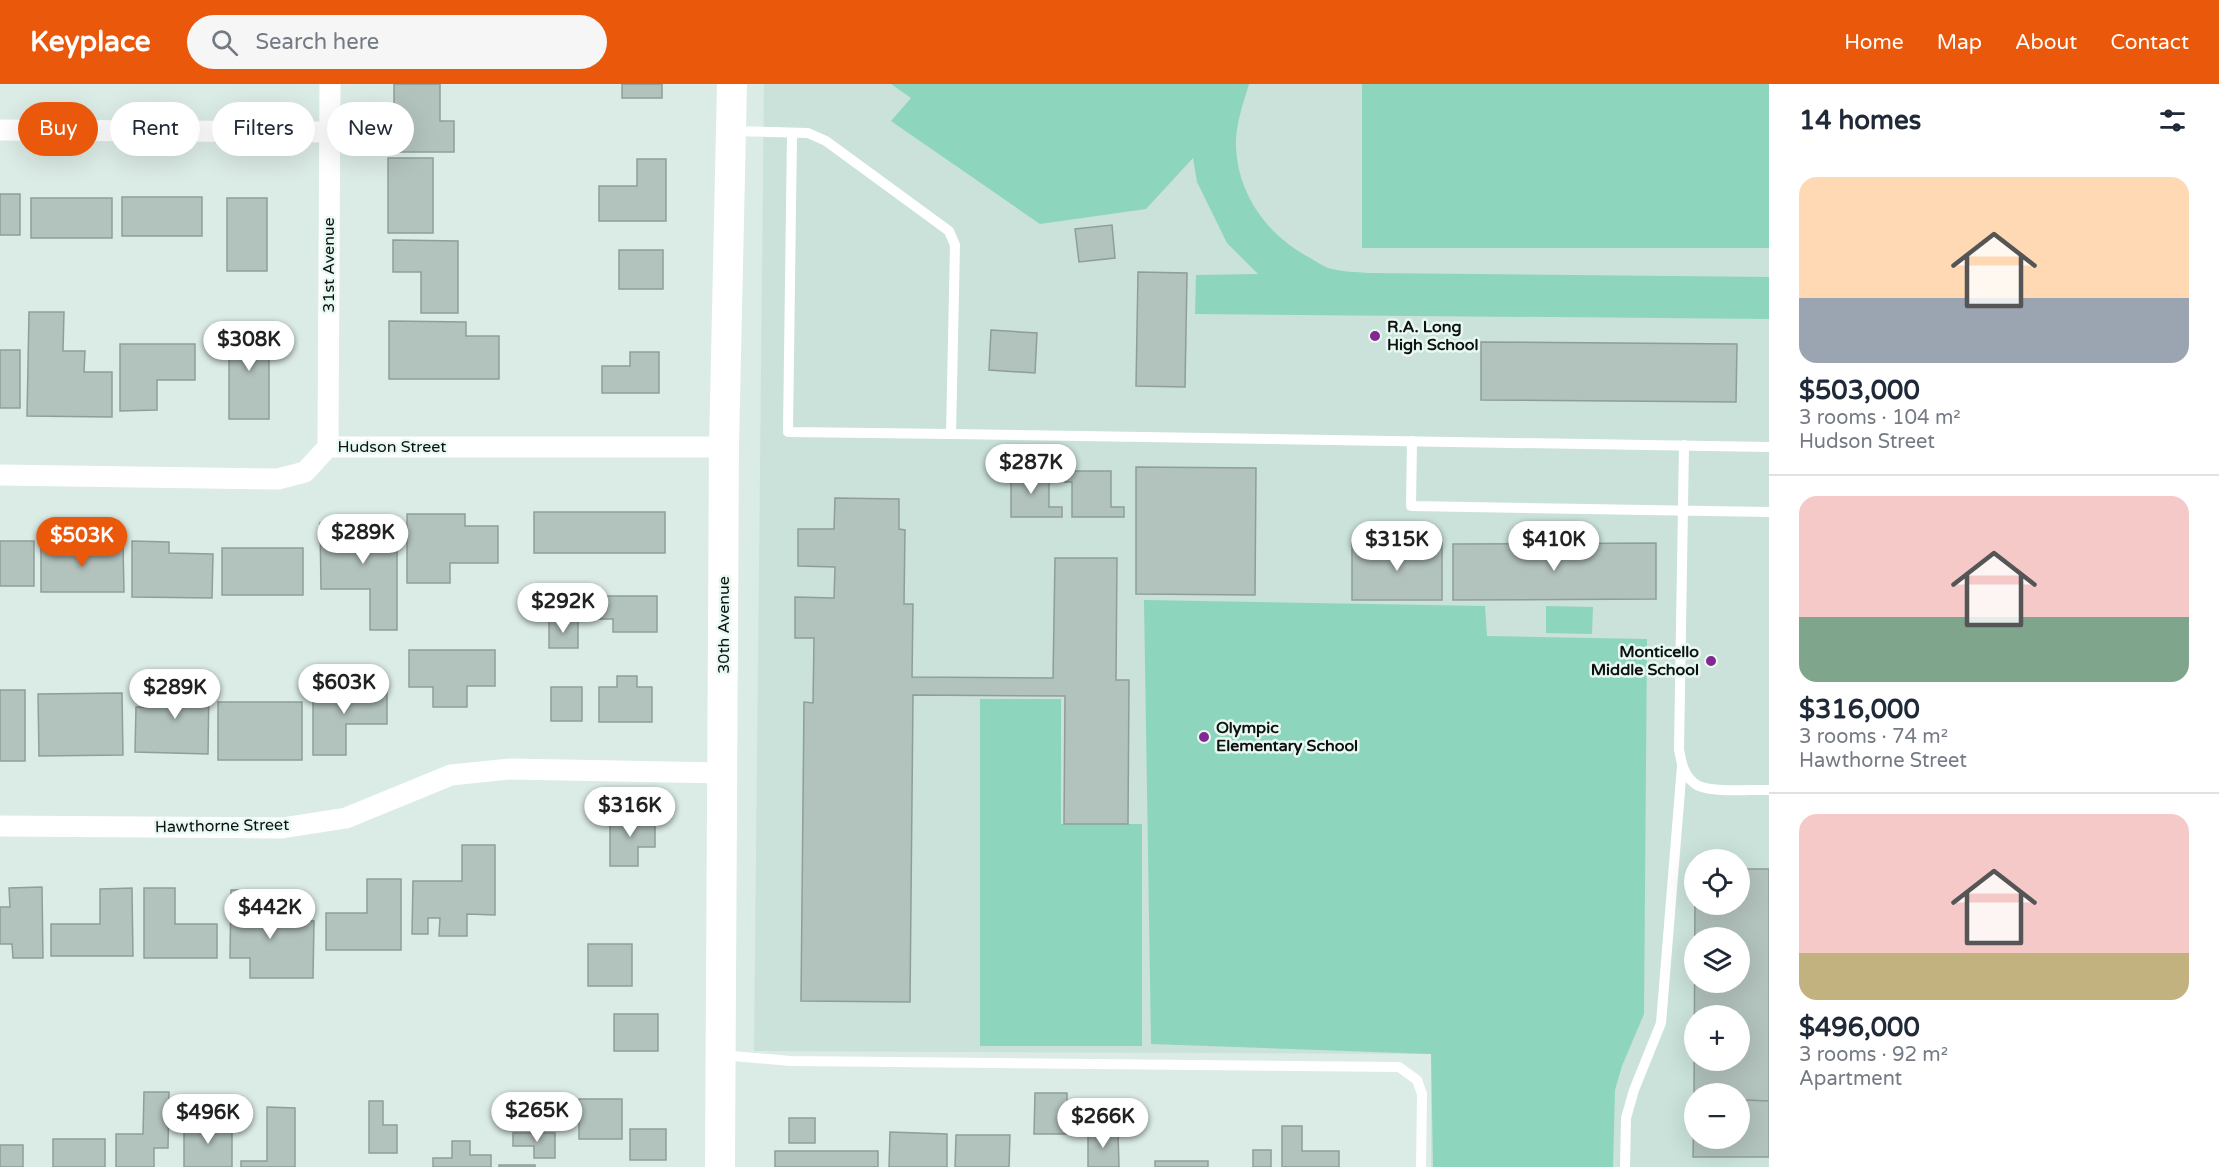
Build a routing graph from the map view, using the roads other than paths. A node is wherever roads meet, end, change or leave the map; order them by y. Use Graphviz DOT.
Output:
graph roads {
  1 [pos="330,84"];
  2 [pos="732,84"];
  3 [pos="330,102"];
  4 [pos="0,130"];
  5 [pos="731,131"];
  6 [pos="327,132"];
  7 [pos="792,133"];
  8 [pos="330,156"];
  9 [pos="951,434"];
  10 [pos="1412,441"];
  11 [pos="1684,445"];
  12 [pos="328,447"];
  13 [pos="724,447"];
  14 [pos="1769,447"];
  15 [pos="0,475"];
  16 [pos="1683,512"];
  17 [pos="1769,512"];
  18 [pos="1682,766"];
  19 [pos="723,773"];
  20 [pos="1769,790"];
  21 [pos="0,826"];
  22 [pos="721,1054"];
  23 [pos="720,1167"];
  24 [pos="1421,1167"];
  25 [pos="1625,1167"];
  1 -- 3 [label="street, 31st Avenue"];
  2 -- 5 [label="street, 30th Avenue"];
  4 -- 6 [label="street"];
  5 -- 7 [label="lane"];
  5 -- 13 [label="street, 30th Avenue"];
  7 -- 9 [label="lane"];
  7 -- 9 [label="lane"];
  8 -- 12 [label="street, 31st Avenue"];
  9 -- 10 [label="lane"];
  10 -- 11 [label="lane"];
  10 -- 16 [label="lane"];
  11 -- 14 [label="lane"];
  11 -- 16 [label="lane"];
  12 -- 13 [label="street, Hudson Street"];
  12 -- 15 [label="street, Hudson Street"];
  13 -- 19 [label="street, 30th Avenue"];
  16 -- 17 [label="lane"];
  16 -- 18 [label="lane"];
  18 -- 20 [label="lane"];
  18 -- 25 [label="lane"];
  19 -- 21 [label="street, Hawthorne Street"];
  19 -- 22 [label="street, 30th Avenue"];
  22 -- 23 [label="street, 30th Avenue"];
  22 -- 24 [label="lane"];
}
